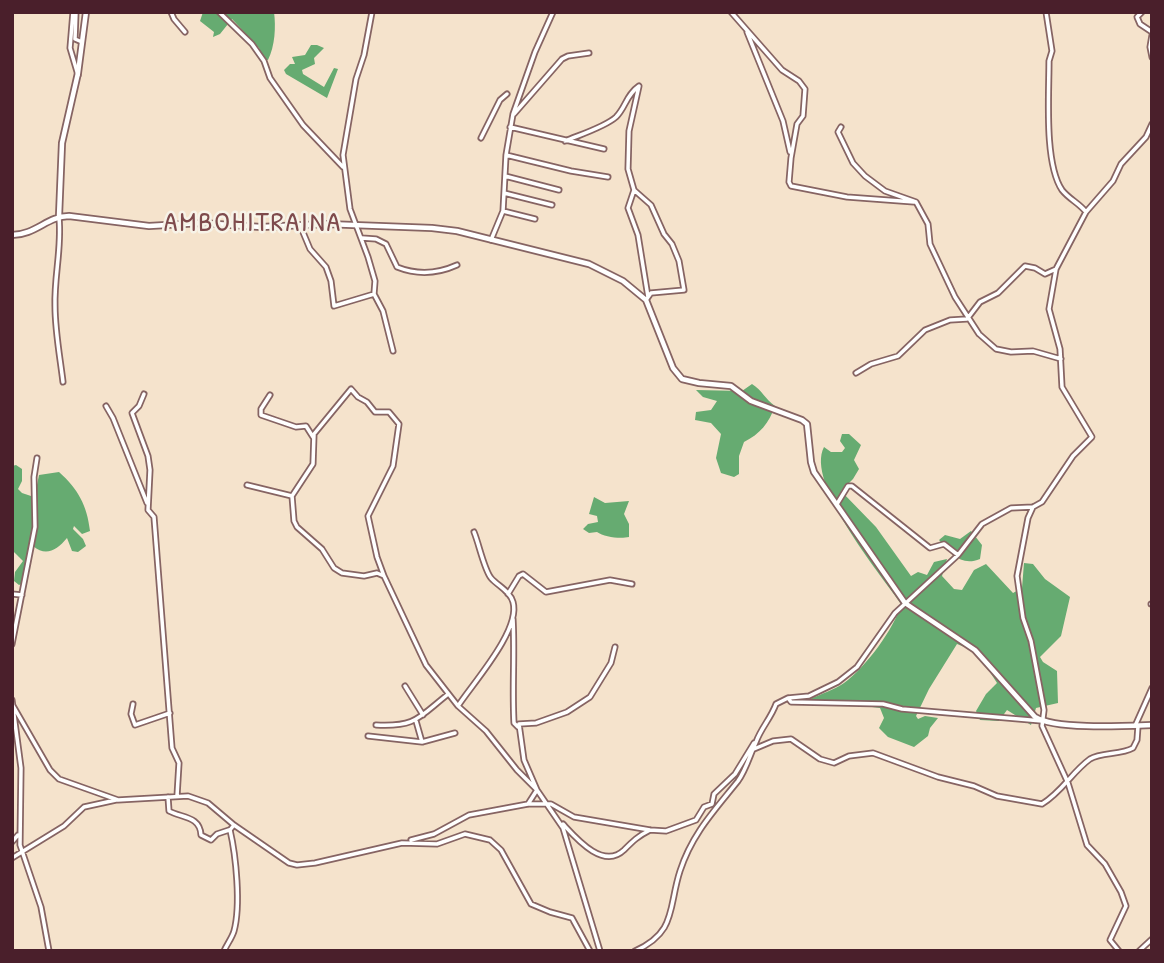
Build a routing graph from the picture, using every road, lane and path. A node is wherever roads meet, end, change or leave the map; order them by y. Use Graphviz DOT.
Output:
graph roads {
  1 [pos="74,12"];
  2 [pos="86,12"];
  3 [pos="171,12"];
  4 [pos="219,12"];
  5 [pos="372,12"];
  6 [pos="553,12"];
  7 [pos="731,12"];
  8 [pos="1046,12"];
  9 [pos="1142,12"];
  10 [pos="746,29"];
  11 [pos="185,32"];
  12 [pos="1152,34"];
  13 [pos="82,42"];
  14 [pos="589,53"];
  15 [pos="1152,57"];
  16 [pos="78,75"];
  17 [pos="507,94"];
  18 [pos="513,116"];
  19 [pos="1152,124"];
  20 [pos="510,127"];
  21 [pos="841,127"];
  22 [pos="481,138"];
  23 [pos="565,141"];
  24 [pos="604,149"];
  25 [pos="506,155"];
  26 [pos="791,158"];
  27 [pos="344,168"];
  28 [pos="505,176"];
  29 [pos="608,177"];
  30 [pos="559,190"];
  31 [pos="634,190"];
  32 [pos="504,193"];
  33 [pos="916,202"];
  34 [pos="552,205"];
  35 [pos="503,211"];
  36 [pos="1087,212"];
  37 [pos="59,216"];
  38 [pos="535,219"];
  39 [pos="300,225"];
  40 [pos="357,226"];
  41 [pos="12,235"];
  42 [pos="362,238"];
  43 [pos="491,240"];
  44 [pos="457,265"];
  45 [pos="1056,269"];
  46 [pos="374,294"];
  47 [pos="647,298"];
  48 [pos="967,318"];
  49 [pos="393,351"];
  50 [pos="1061,359"];
  51 [pos="856,373"];
  52 [pos="63,382"];
  53 [pos="144,394"];
  54 [pos="270,395"];
  55 [pos="106,406"];
  56 [pos="313,439"];
  57 [pos="37,458"];
  58 [pos="247,485"];
  59 [pos="292,496"];
  60 [pos="837,504"];
  61 [pos="148,505"];
  62 [pos="1033,507"];
  63 [pos="474,532"];
  64 [pos="958,555"];
  65 [pos="384,576"];
  66 [pos="632,584"];
  67 [pos="12,594"];
  68 [pos="508,594"];
  69 [pos="22,595"];
  70 [pos="905,603"];
  71 [pos="513,608"];
  72 [pos="12,644"];
  73 [pos="615,647"];
  74 [pos="405,686"];
  75 [pos="1152,688"];
  76 [pos="447,695"];
  77 [pos="788,698"];
  78 [pos="13,703"];
  79 [pos="133,704"];
  80 [pos="458,706"];
  81 [pos="170,713"];
  82 [pos="423,715"];
  83 [pos="416,720"];
  84 [pos="1042,722"];
  85 [pos="376,725"];
  86 [pos="1152,725"];
  87 [pos="1137,726"];
  88 [pos="518,727"];
  89 [pos="455,733"];
  90 [pos="368,737"];
  91 [pos="756,740"];
  92 [pos="422,742"];
  93 [pos="754,749"];
  94 [pos="1068,783"];
  95 [pos="537,790"];
  96 [pos="177,796"];
  97 [pos="168,797"];
  98 [pos="118,800"];
  99 [pos="528,804"];
  100 [pos="547,804"];
  101 [pos="554,815"];
  102 [pos="234,825"];
  103 [pos="230,830"];
  104 [pos="650,830"];
  105 [pos="19,833"];
  106 [pos="12,842"];
  107 [pos="402,843"];
  108 [pos="22,852"];
  109 [pos="12,858"];
  110 [pos="1152,939"];
  111 [pos="642,949"];
  112 [pos="49,951"];
  113 [pos="224,951"];
  114 [pos="590,951"];
  115 [pos="600,951"];
  116 [pos="635,951"];
  117 [pos="1119,951"];
  118 [pos="1139,951"];
  1 -- 13 [label="street"];
  1 -- 16 [label="street"];
  2 -- 13 [label="street"];
  3 -- 11 [label="street"];
  4 -- 27 [label="street"];
  5 -- 27 [label="street"];
  6 -- 18 [label="street"];
  7 -- 10 [label="street"];
  8 -- 36 [label="street"];
  9 -- 12 [label="street"];
  10 -- 26 [label="street"];
  10 -- 26 [label="street"];
  12 -- 15 [label="street"];
  13 -- 16 [label="street"];
  14 -- 18 [label="street"];
  16 -- 37 [label="street"];
  17 -- 22 [label="street"];
  18 -- 20 [label="street"];
  19 -- 36 [label="street"];
  20 -- 23 [label="street"];
  20 -- 25 [label="street"];
  21 -- 33 [label="street"];
  23 -- 24 [label="street"];
  23 -- 31 [label="street"];
  25 -- 28 [label="street"];
  25 -- 29 [label="street"];
  26 -- 33 [label="street"];
  27 -- 40 [label="street"];
  28 -- 30 [label="street"];
  28 -- 32 [label="street"];
  31 -- 47 [label="street"];
  31 -- 47 [label="street"];
  32 -- 34 [label="street"];
  32 -- 35 [label="street"];
  33 -- 48 [label="street"];
  35 -- 38 [label="street"];
  35 -- 43 [label="street"];
  36 -- 45 [label="street"];
  37 -- 39 [label="street"];
  37 -- 41 [label="street"];
  37 -- 52 [label="street"];
  39 -- 40 [label="street"];
  39 -- 46 [label="street"];
  40 -- 42 [label="street"];
  40 -- 43 [label="street"];
  42 -- 44 [label="street"];
  42 -- 46 [label="street"];
  43 -- 47 [label="street"];
  45 -- 48 [label="street"];
  45 -- 50 [label="street"];
  46 -- 49 [label="street"];
  47 -- 60 [label="street"];
  48 -- 50 [label="street"];
  48 -- 51 [label="street"];
  50 -- 62 [label="street"];
  53 -- 61 [label="street"];
  54 -- 56 [label="street"];
  55 -- 61 [label="street"];
  56 -- 59 [label="street"];
  56 -- 65 [label="street"];
  57 -- 69 [label="street"];
  58 -- 59 [label="street"];
  59 -- 65 [label="street"];
  60 -- 64 [label="street"];
  60 -- 70 [label="street"];
  61 -- 81 [label="street"];
  62 -- 64 [label="street"];
  62 -- 84 [label="street"];
  63 -- 68 [label="street"];
  64 -- 70 [label="street"];
  65 -- 76 [label="street"];
  66 -- 68 [label="street"];
  67 -- 69 [label="street"];
  68 -- 71 [label="street"];
  69 -- 72 [label="street"];
  70 -- 77 [label="street"];
  70 -- 84 [label="street"];
  71 -- 80 [label="street"];
  71 -- 88 [label="street"];
  73 -- 88 [label="street"];
  74 -- 82 [label="street"];
  75 -- 87 [label="street"];
  76 -- 80 [label="street"];
  76 -- 82 [label="street"];
  77 -- 84 [label="street"];
  77 -- 91 [label="street"];
  78 -- 98 [label="street"];
  78 -- 105 [label="street"];
  79 -- 81 [label="street"];
  80 -- 95 [label="street"];
  81 -- 96 [label="street"];
  82 -- 83 [label="street"];
  83 -- 85 [label="street"];
  83 -- 92 [label="street"];
  84 -- 87 [label="street"];
  84 -- 94 [label="street"];
  86 -- 87 [label="street"];
  87 -- 94 [label="street"];
  88 -- 95 [label="street"];
  89 -- 92 [label="street"];
  90 -- 92 [label="street"];
  91 -- 93 [label="street"];
  91 -- 104 [label="street"];
  93 -- 94 [label="street"];
  93 -- 111 [label="street"];
  94 -- 117 [label="street"];
  95 -- 99 [label="street"];
  95 -- 100 [label="street"];
  96 -- 97 [label="street"];
  96 -- 102 [label="street"];
  97 -- 98 [label="street"];
  97 -- 103 [label="street"];
  98 -- 108 [label="street"];
  99 -- 100 [label="street"];
  99 -- 107 [label="street"];
  100 -- 101 [label="street"];
  100 -- 104 [label="street"];
  101 -- 104 [label="street"];
  101 -- 115 [label="street"];
  102 -- 103 [label="street"];
  102 -- 107 [label="street"];
  103 -- 113 [label="street"];
  105 -- 106 [label="street"];
  105 -- 108 [label="street"];
  107 -- 114 [label="street"];
  108 -- 109 [label="street"];
  108 -- 112 [label="street"];
  110 -- 118 [label="street"];
  111 -- 116 [label="street"];
}
